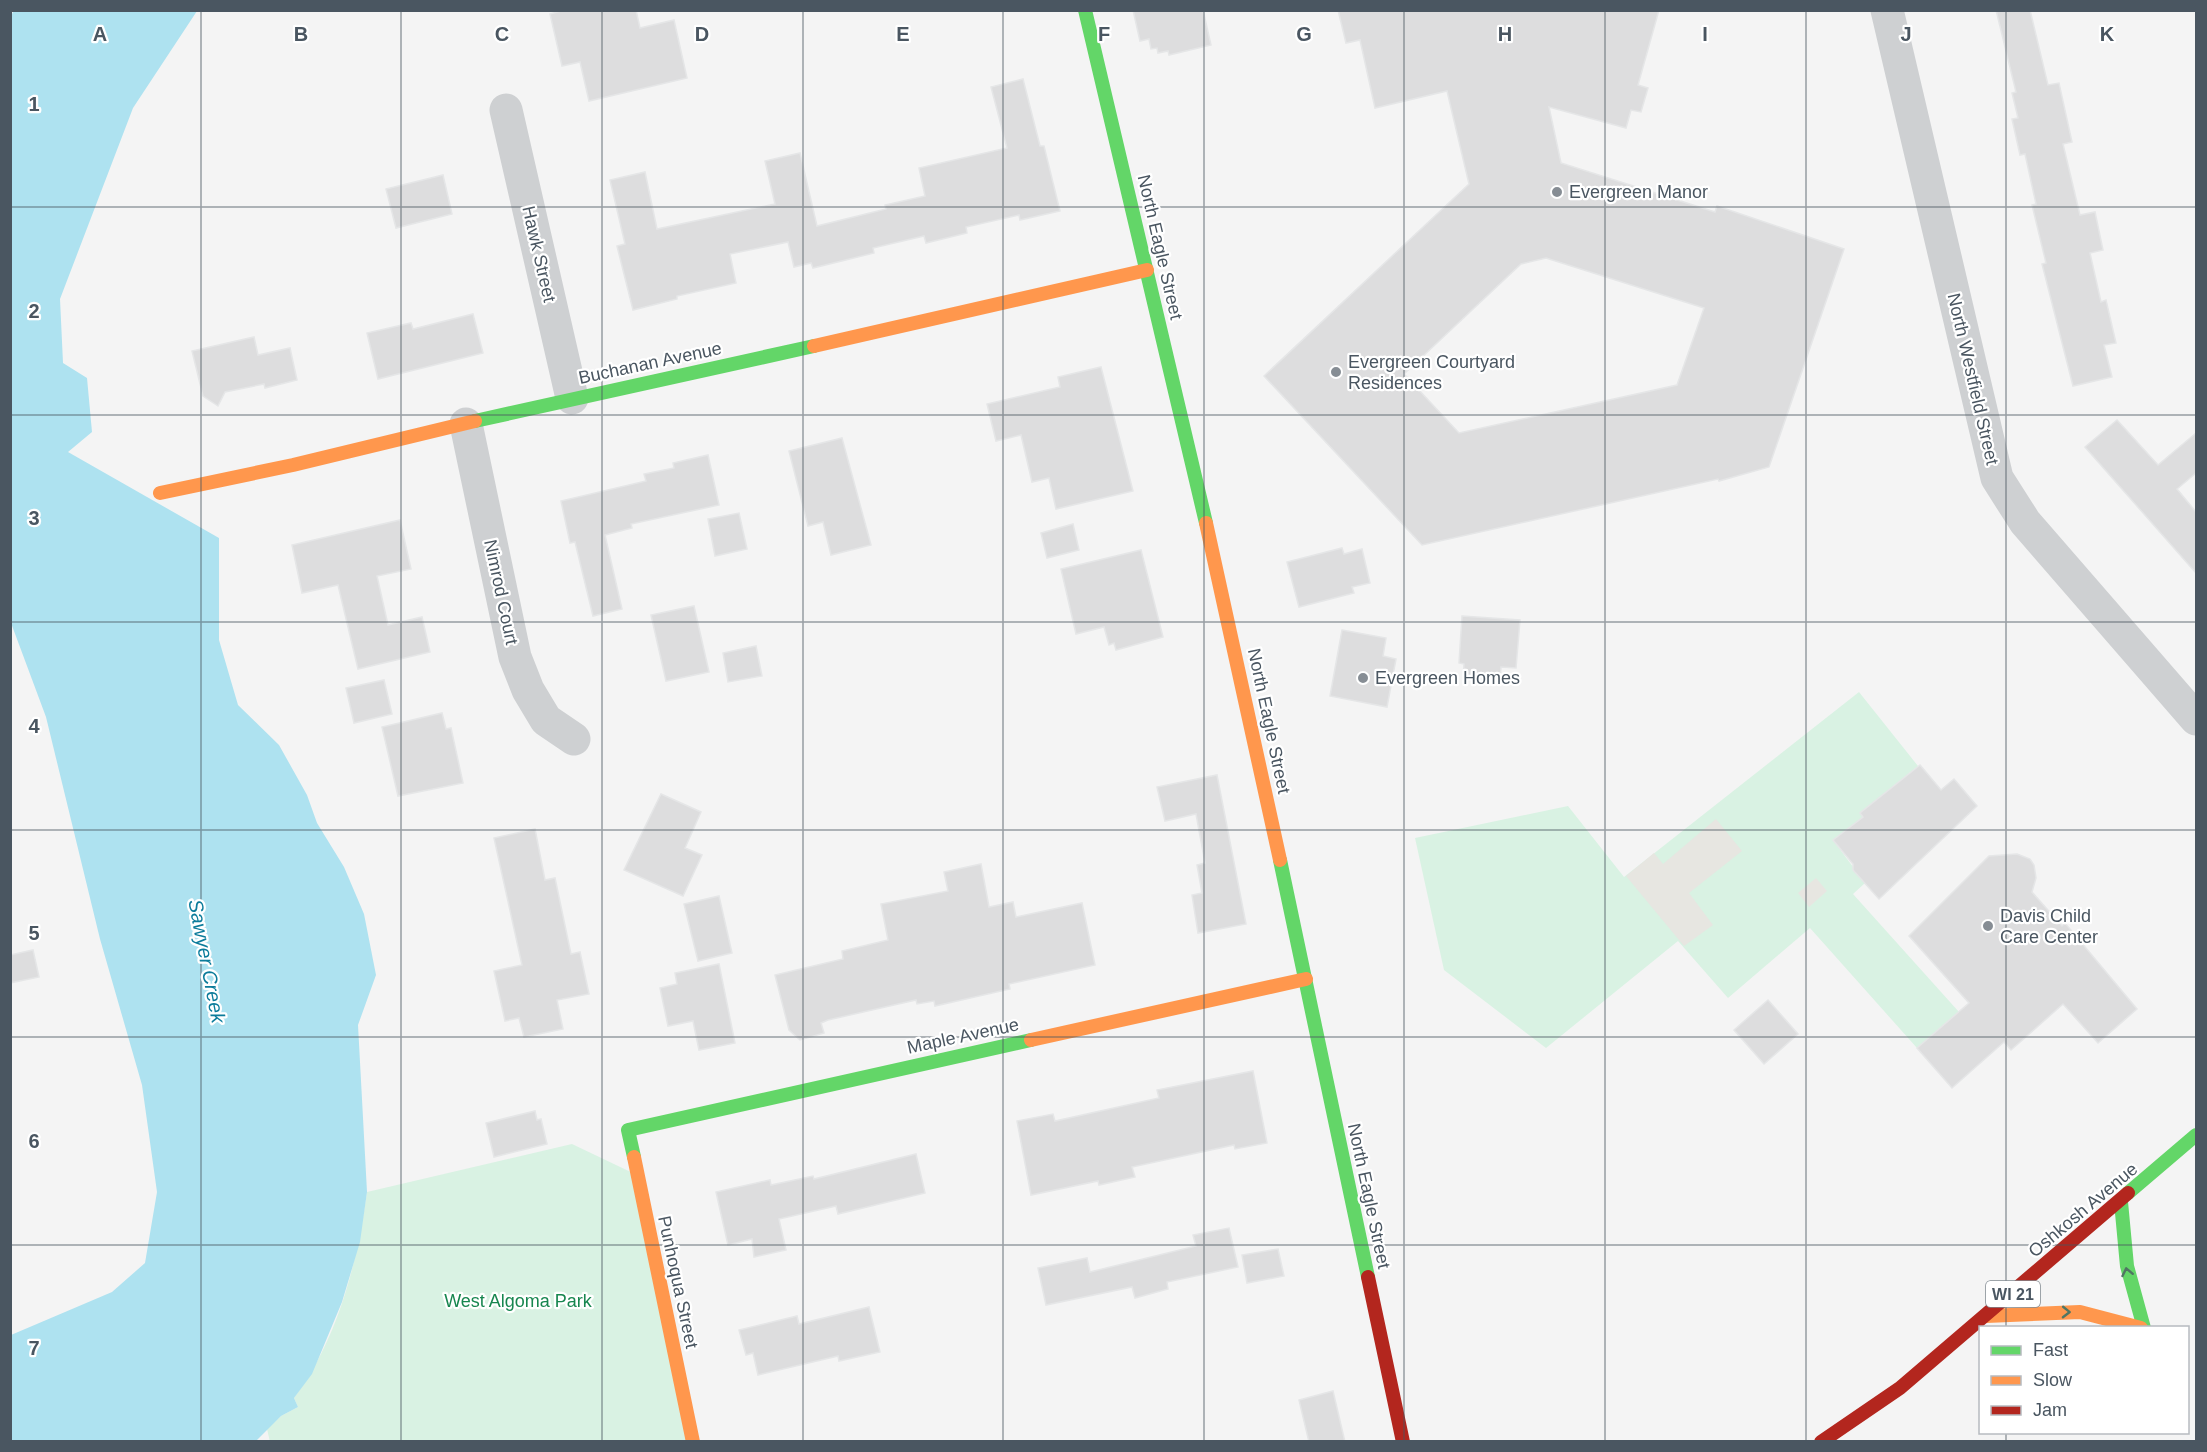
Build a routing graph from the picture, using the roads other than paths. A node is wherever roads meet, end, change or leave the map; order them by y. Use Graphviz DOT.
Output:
graph roads {
  1 [pos="1085,10"];
  2 [pos="1887,10"];
  3 [pos="506,110"];
  4 [pos="1147,270"];
  5 [pos="572,398"];
  6 [pos="466,424"];
  7 [pos="160,493"];
  8 [pos="2196,718"];
  9 [pos="574,740"];
  10 [pos="1306,979"];
  11 [pos="628,1130"];
  12 [pos="2196,1135"];
  13 [pos="2121,1202"];
  14 [pos="1986,1316"];
  15 [pos="2135,1326"];
  16 [pos="2142,1326"];
  17 [pos="693,1442"];
  18 [pos="1403,1442"];
  19 [pos="1821,1442"];
  1 -- 4 [label="street, North Eagle Street"];
  2 -- 8 [label="street, North Westfield Street"];
  3 -- 5 [label="street, Hawk Street"];
  4 -- 5 [label="street, Buchanan Avenue"];
  4 -- 10 [label="street, North Eagle Street"];
  5 -- 6 [label="street, Buchanan Avenue"];
  6 -- 7 [label="street, Buchanan Avenue"];
  6 -- 9 [label="street, Nimrod Court"];
  10 -- 11 [label="street, Maple Avenue"];
  10 -- 18 [label="street, North Eagle Street"];
  11 -- 17 [label="street, Punhoqua Street"];
  12 -- 13 [label="street, Oshkosh Avenue / WI 21"];
  13 -- 14 [label="street, Oshkosh Avenue / WI 21"];
  16 -- 13 [label="street, one-way"];
  14 -- 15 [label="street, one-way"];
  14 -- 19 [label="street, Oshkosh Avenue / WI 21"];
}
